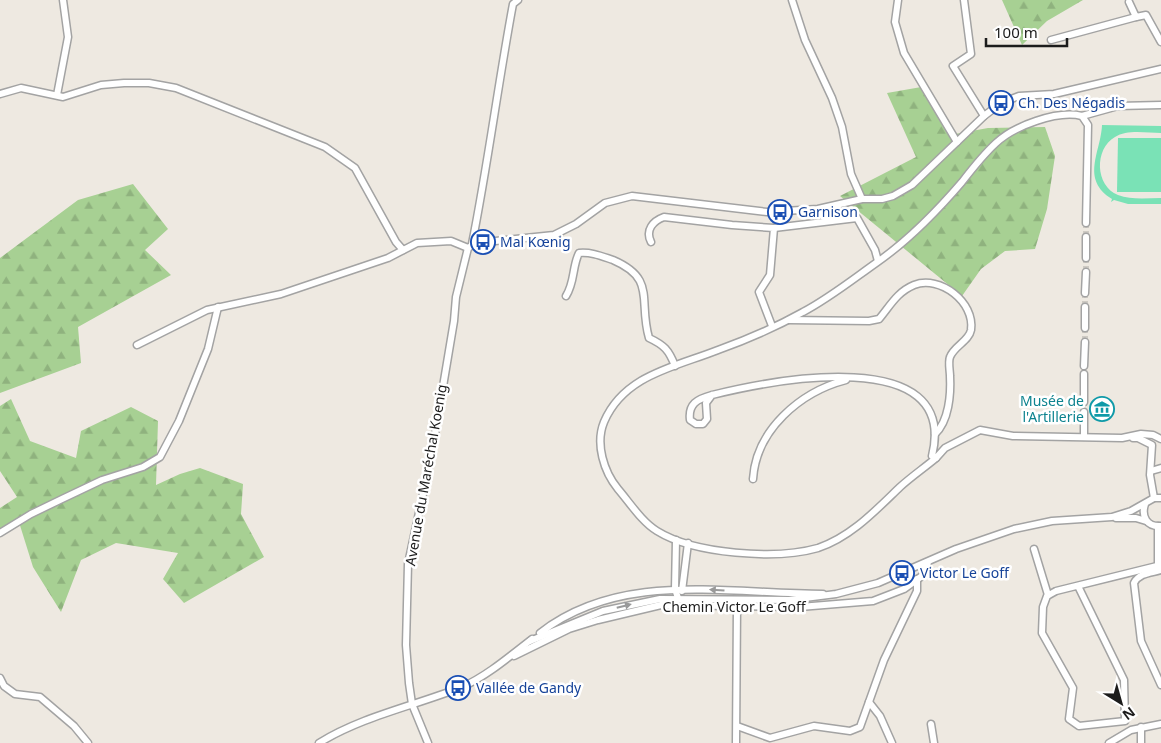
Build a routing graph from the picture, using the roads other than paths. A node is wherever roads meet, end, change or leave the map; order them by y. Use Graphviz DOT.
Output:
graph roads {
  1 [pos="63,0"];
  2 [pos="792,0"];
  3 [pos="898,0"];
  4 [pos="964,0"];
  5 [pos="515,1"];
  6 [pos="1129,2"];
  7 [pos="1136,17"];
  8 [pos="1159,33"];
  9 [pos="1051,40"];
  10 [pos="1161,42"];
  11 [pos="1161,69"];
  12 [pos="0,94"];
  13 [pos="57,96"];
  14 [pos="1161,105"];
  15 [pos="984,116"];
  16 [pos="1082,116"];
  17 [pos="957,142"];
  18 [pos="862,200"];
  19 [pos="1086,223"];
  20 [pos="774,228"];
  21 [pos="1086,236"];
  22 [pos="651,242"];
  23 [pos="470,246"];
  24 [pos="403,250"];
  25 [pos="1086,258"];
  26 [pos="878,262"];
  27 [pos="1086,272"];
  28 [pos="1085,293"];
  29 [pos="566,296"];
  30 [pos="1085,307"];
  31 [pos="218,308"];
  32 [pos="787,320"];
  33 [pos="772,326"];
  34 [pos="1085,328"];
  35 [pos="1085,342"];
  36 [pos="137,345"];
  37 [pos="675,366"];
  38 [pos="1084,366"];
  39 [pos="1084,374"];
  40 [pos="855,378"];
  41 [pos="712,395"];
  42 [pos="1084,402"];
  43 [pos="1084,412"];
  44 [pos="935,434"];
  45 [pos="1084,436"];
  46 [pos="1122,438"];
  47 [pos="1161,439"];
  48 [pos="936,458"];
  49 [pos="1161,468"];
  50 [pos="1151,471"];
  51 [pos="753,479"];
  52 [pos="1157,498"];
  53 [pos="1146,503"];
  54 [pos="1112,517"];
  55 [pos="1146,521"];
  56 [pos="1160,526"];
  57 [pos="0,533"];
  58 [pos="676,540"];
  59 [pos="688,543"];
  60 [pos="1034,549"];
  61 [pos="928,562"];
  62 [pos="1160,567"];
  63 [pos="917,579"];
  64 [pos="1078,586"];
  65 [pos="684,588"];
  66 [pos="675,589"];
  67 [pos="836,594"];
  68 [pos="1048,595"];
  69 [pos="678,598"];
  70 [pos="737,606"];
  71 [pos="530,641"];
  72 [pos="503,660"];
  73 [pos="0,678"];
  74 [pos="1161,685"];
  75 [pos="869,702"];
  76 [pos="412,704"];
  77 [pos="931,724"];
  78 [pos="1161,724"];
  79 [pos="737,726"];
  80 [pos="1141,727"];
  81 [pos="88,743"];
  82 [pos="319,743"];
  83 [pos="428,743"];
  84 [pos="736,743"];
  85 [pos="892,743"];
  86 [pos="934,743"];
  87 [pos="1109,743"];
  88 [pos="1140,743"];
  1 -- 13 [label="street"];
  2 -- 18 [label="street"];
  3 -- 17 [label="street"];
  4 -- 15 [label="street"];
  5 -- 23 [label="street, Avenue du Maréchal Koenig"];
  6 -- 7 [label="street"];
  7 -- 8 [label="street"];
  7 -- 9 [label="street"];
  8 -- 10 [label="street"];
  11 -- 15 [label="street"];
  12 -- 13 [label="street"];
  13 -- 24 [label="street"];
  14 -- 16 [label="street"];
  15 -- 17 [label="street"];
  16 -- 19 [label="street"];
  16 -- 26 [label="street"];
  17 -- 18 [label="street"];
  18 -- 23 [label="street"];
  20 -- 22 [label="street"];
  20 -- 26 [label="street"];
  20 -- 33 [label="street"];
  21 -- 25 [label="street"];
  23 -- 24 [label="street"];
  23 -- 76 [label="street, Avenue du Maréchal Koenig"];
  24 -- 31 [label="street"];
  26 -- 32 [label="street"];
  27 -- 28 [label="street"];
  29 -- 37 [label="street"];
  30 -- 34 [label="street"];
  31 -- 36 [label="street"];
  31 -- 57 [label="street"];
  32 -- 33 [label="street"];
  32 -- 44 [label="street"];
  33 -- 37 [label="street"];
  35 -- 38 [label="street"];
  37 -- 58 [label="street"];
  39 -- 42 [label="street"];
  40 -- 41 [label="street"];
  40 -- 44 [label="street"];
  40 -- 51 [label="street"];
  41 -- 41 [label="street"];
  43 -- 45 [label="street"];
  44 -- 48 [label="street"];
  45 -- 46 [label="street"];
  45 -- 48 [label="street"];
  46 -- 47 [label="street"];
  46 -- 50 [label="street"];
  48 -- 59 [label="street"];
  49 -- 50 [label="street"];
  50 -- 52 [label="street"];
  52 -- 53 [label="street"];
  53 -- 54 [label="street"];
  53 -- 55 [label="street"];
  54 -- 55 [label="street"];
  54 -- 61 [label="street"];
  55 -- 56 [label="street"];
  56 -- 62 [label="street"];
  58 -- 59 [label="street"];
  58 -- 66 [label="street"];
  59 -- 65 [label="street"];
  60 -- 68 [label="street"];
  61 -- 63 [label="street, Chemin Victor Le Goff"];
  61 -- 67 [label="street"];
  62 -- 64 [label="street"];
  62 -- 74 [label="street"];
  63 -- 70 [label="street, Chemin Victor Le Goff"];
  63 -- 75 [label="street"];
  64 -- 68 [label="street"];
  64 -- 68 [label="street"];
  65 -- 66 [label="street"];
  67 -- 65 [label="street, one-way"];
  65 -- 69 [label="street"];
  66 -- 69 [label="street"];
  66 -- 71 [label="street"];
  67 -- 69 [label="street"];
  71 -- 69 [label="street, one-way"];
  70 -- 72 [label="street, Chemin Victor Le Goff"];
  70 -- 79 [label="street"];
  71 -- 72 [label="street"];
  72 -- 76 [label="street"];
  73 -- 81 [label="street"];
  75 -- 79 [label="street"];
  75 -- 85 [label="street"];
  76 -- 82 [label="street"];
  76 -- 83 [label="street, Avenue du Maréchal Koenig"];
  77 -- 86 [label="street"];
  78 -- 80 [label="street"];
  79 -- 84 [label="street"];
  80 -- 87 [label="street"];
  80 -- 88 [label="street"];
}
